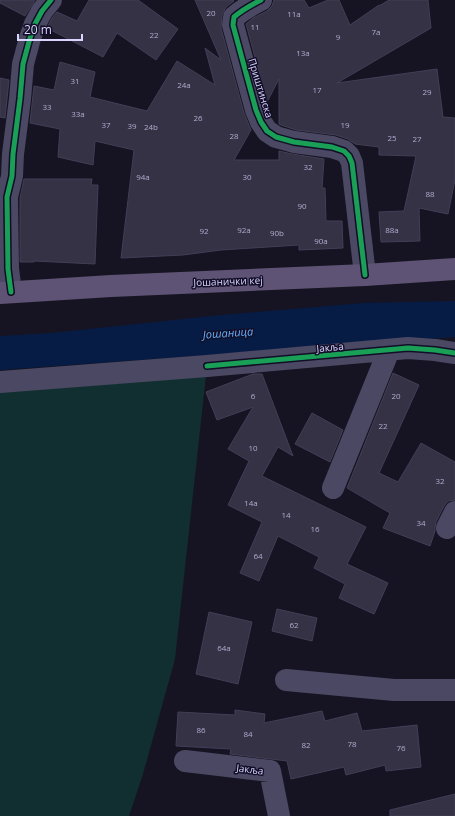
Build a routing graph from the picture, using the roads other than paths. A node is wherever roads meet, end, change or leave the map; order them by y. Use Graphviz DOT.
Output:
graph roads {
  1 [pos="51,0"];
  2 [pos="261,0"];
  3 [pos="6,153"];
  4 [pos="455,269"];
  5 [pos="365,276"];
  6 [pos="5,292"];
  7 [pos="389,350"];
  8 [pos="455,353"];
  9 [pos="0,382"];
  10 [pos="333,488"];
  11 [pos="286,680"];
  12 [pos="455,690"];
  13 [pos="185,761"];
  14 [pos="279,816"];
  1 -- 3 [label="street"];
  2 -- 5 [label="street, Приштинска"];
  3 -- 6 [label="street"];
  4 -- 5 [label="main road, Јошанички кеј"];
  5 -- 6 [label="main road, Јошанички кеј"];
  7 -- 8 [label="street, Јакља"];
  7 -- 9 [label="street, Јакља"];
  7 -- 10 [label="street"];
  11 -- 12 [label="street"];
  13 -- 14 [label="street, Јакља"];
}
